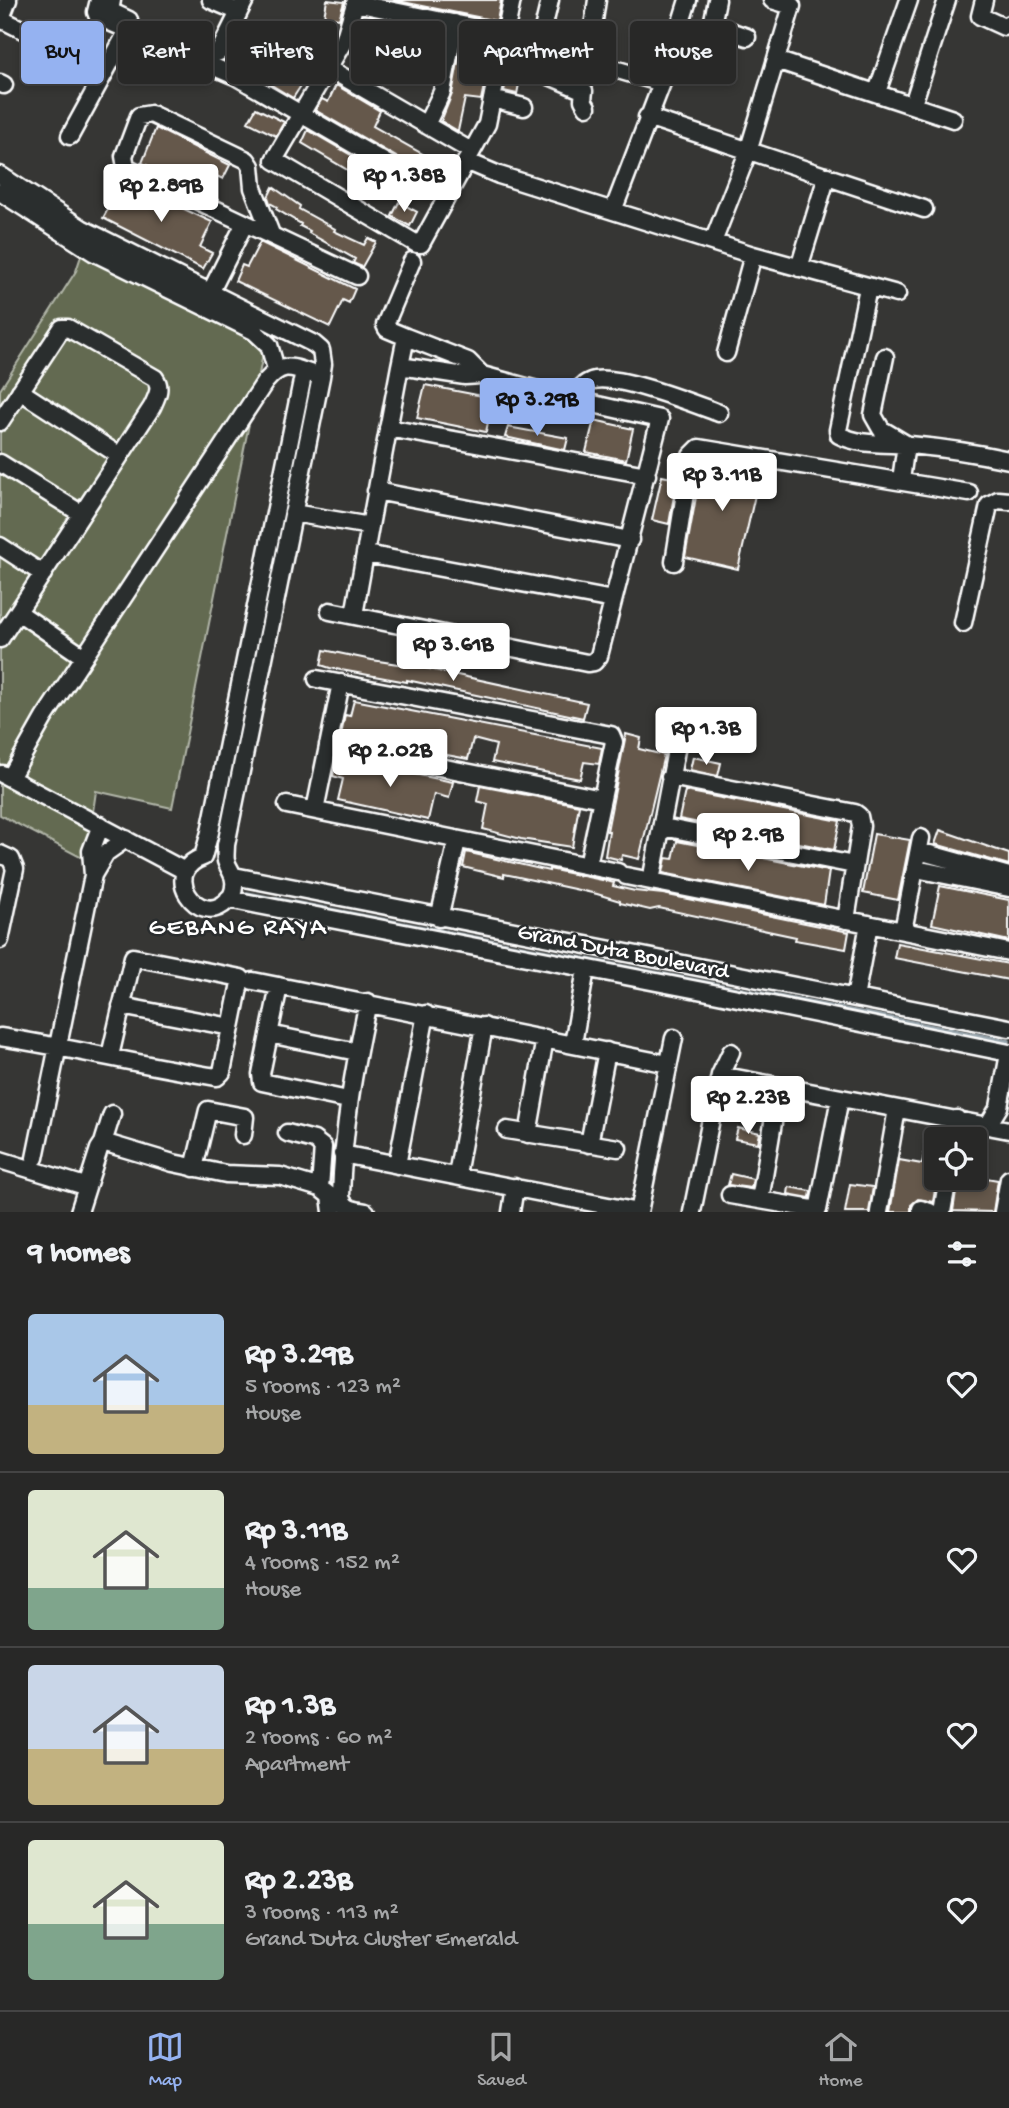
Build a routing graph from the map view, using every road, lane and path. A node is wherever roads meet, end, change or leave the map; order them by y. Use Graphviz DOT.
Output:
graph roads {
  1 [pos="8,0"];
  2 [pos="99,0"];
  3 [pos="112,0"];
  4 [pos="211,0"];
  5 [pos="512,0"];
  6 [pos="550,0"];
  7 [pos="597,0"];
  8 [pos="688,0"];
  9 [pos="716,0"];
  10 [pos="772,0"];
  11 [pos="909,0"];
  12 [pos="947,0"];
  13 [pos="984,0"];
  14 [pos="356,2"];
  15 [pos="794,3"];
  16 [pos="242,6"];
  17 [pos="1,20"];
  18 [pos="508,21"];
  19 [pos="545,21"];
  20 [pos="681,21"];
  21 [pos="455,23"];
  22 [pos="459,24"];
  23 [pos="1009,24"];
  24 [pos="118,25"];
  25 [pos="21,29"];
  26 [pos="747,37"];
  27 [pos="118,48"];
  28 [pos="337,53"];
  29 [pos="776,60"];
  30 [pos="337,73"];
  31 [pos="630,73"];
  32 [pos="250,84"];
  33 [pos="318,84"];
  34 [pos="495,84"];
  35 [pos="568,84"];
  36 [pos="662,84"];
  37 [pos="877,92"];
  38 [pos="492,99"];
  39 [pos="913,104"];
  40 [pos="524,107"];
  41 [pos="587,107"];
  42 [pos="300,112"];
  43 [pos="647,117"];
  44 [pos="953,119"];
  45 [pos="426,125"];
  46 [pos="70,136"];
  47 [pos="748,152"];
  48 [pos="468,156"];
  49 [pos="0,175"];
  50 [pos="827,176"];
  51 [pos="417,181"];
  52 [pos="0,192"];
  53 [pos="924,209"];
  54 [pos="613,211"];
  55 [pos="245,223"];
  56 [pos="271,234"];
  57 [pos="80,235"];
  58 [pos="713,242"];
  59 [pos="752,255"];
  60 [pos="412,261"];
  61 [pos="799,268"];
  62 [pos="357,276"];
  63 [pos="868,288"];
  64 [pos="210,293"];
  65 [pos="897,294"];
  66 [pos="406,337"];
  67 [pos="726,353"];
  68 [pos="885,357"];
  69 [pos="400,366"];
  70 [pos="276,369"];
  71 [pos="304,371"];
  72 [pos="482,375"];
  73 [pos="321,377"];
  74 [pos="20,391"];
  75 [pos="668,395"];
  76 [pos="571,399"];
  77 [pos="719,413"];
  78 [pos="660,419"];
  79 [pos="0,422"];
  80 [pos="388,428"];
  81 [pos="906,444"];
  82 [pos="120,456"];
  83 [pos="1009,460"];
  84 [pos="0,463"];
  85 [pos="647,475"];
  86 [pos="901,480"];
  87 [pos="376,491"];
  88 [pos="970,493"];
  89 [pos="1009,501"];
  90 [pos="293,513"];
  91 [pos="82,514"];
  92 [pos="370,526"];
  93 [pos="630,540"];
  94 [pos="0,546"];
  95 [pos="366,554"];
  96 [pos="674,562"];
  97 [pos="43,574"];
  98 [pos="613,600"];
  99 [pos="331,611"];
  100 [pos="18,612"];
  101 [pos="354,615"];
  102 [pos="963,623"];
  103 [pos="263,625"];
  104 [pos="2,633"];
  105 [pos="84,657"];
  106 [pos="317,679"];
  107 [pos="341,683"];
  108 [pos="328,745"];
  109 [pos="677,745"];
  110 [pos="5,776"];
  111 [pos="670,777"];
  112 [pos="602,799"];
  113 [pos="287,805"];
  114 [pos="315,810"];
  115 [pos="101,825"];
  116 [pos="663,827"];
  117 [pos="127,839"];
  118 [pos="457,841"];
  119 [pos="0,854"];
  120 [pos="588,865"];
  121 [pos="855,865"];
  122 [pos="916,869"];
  123 [pos="230,870"];
  124 [pos="185,872"];
  125 [pos="93,875"];
  126 [pos="1009,876"];
  127 [pos="651,881"];
  128 [pos="1009,888"];
  129 [pos="228,900"];
  130 [pos="3,914"];
  131 [pos="439,918"];
  132 [pos="846,920"];
  133 [pos="875,925"];
  134 [pos="903,931"];
  135 [pos="0,940"];
  136 [pos="1009,952"];
  137 [pos="586,969"];
  138 [pos="254,981"];
  139 [pos="715,982"];
  140 [pos="279,986"];
  141 [pos="860,999"];
  142 [pos="368,1002"];
  143 [pos="121,1006"];
  144 [pos="426,1014"];
  145 [pos="484,1026"];
  146 [pos="231,1027"];
  147 [pos="1009,1028"];
  148 [pos="270,1034"];
  149 [pos="0,1037"];
  150 [pos="545,1038"];
  151 [pos="674,1038"];
  152 [pos="573,1044"];
  153 [pos="59,1046"];
  154 [pos="607,1051"];
  155 [pos="357,1052"];
  156 [pos="731,1052"];
  157 [pos="1009,1054"];
  158 [pos="110,1056"];
  159 [pos="667,1064"];
  160 [pos="720,1075"];
  161 [pos="779,1087"];
  162 [pos="840,1098"];
  163 [pos="348,1100"];
  164 [pos="897,1109"];
  165 [pos="112,1114"];
  166 [pos="957,1119"];
  167 [pos="988,1125"];
  168 [pos="956,1127"];
  169 [pos="507,1130"];
  170 [pos="1009,1130"];
  171 [pos="287,1133"];
  172 [pos="528,1134"];
  173 [pos="243,1135"];
  174 [pos="103,1143"];
  175 [pos="589,1143"];
  176 [pos="618,1148"];
  177 [pos="342,1154"];
  178 [pos="35,1158"];
  179 [pos="0,1160"];
  180 [pos="397,1165"];
  181 [pos="194,1168"];
  182 [pos="457,1175"];
  183 [pos="1009,1179"];
  184 [pos="85,1186"];
  185 [pos="515,1187"];
  186 [pos="320,1188"];
  187 [pos="946,1190"];
  188 [pos="730,1195"];
  189 [pos="760,1200"];
  190 [pos="823,1211"];
  191 [pos="79,1212"];
  192 [pos="332,1212"];
  193 [pos="366,1212"];
  194 [pos="511,1212"];
  195 [pos="639,1212"];
  196 [pos="692,1212"];
  197 [pos="879,1212"];
  198 [pos="942,1212"];
  199 [pos="1003,1212"];
  1 -- 17 [label="street"];
  2 -- 24 [label="street"];
  3 -- 16 [label="street"];
  4 -- 16 [label="street"];
  5 -- 18 [label="street"];
  6 -- 19 [label="street"];
  7 -- 31 [label="street"];
  8 -- 20 [label="street"];
  9 -- 26 [label="street"];
  10 -- 15 [label="street"];
  11 -- 37 [label="street"];
  12 -- 39 [label="street"];
  13 -- 23 [label="street"];
  14 -- 21 [label="street"];
  14 -- 28 [label="street"];
  15 -- 29 [label="street"];
  17 -- 25 [label="street"];
  21 -- 22 [label="street"];
  21 -- 45 [label="street"];
  27 -- 46 [label="street"];
  29 -- 37 [label="street"];
  29 -- 47 [label="street"];
  30 -- 45 [label="street"];
  32 -- 42 [label="street"];
  33 -- 42 [label="street"];
  34 -- 38 [label="street"];
  35 -- 41 [label="street"];
  36 -- 43 [label="street"];
  37 -- 39 [label="street"];
  38 -- 40 [label="street"];
  38 -- 48 [label="street"];
  39 -- 44 [label="street"];
  42 -- 48 [label="street"];
  42 -- 51 [label="street"];
  43 -- 47 [label="street"];
  43 -- 54 [label="street"];
  45 -- 48 [label="street"];
  47 -- 50 [label="street"];
  47 -- 58 [label="street"];
  48 -- 54 [label="street"];
  49 -- 57 [label="street"];
  50 -- 53 [label="street"];
  50 -- 61 [label="street"];
  52 -- 57 [label="street"];
  54 -- 58 [label="street"];
  55 -- 56 [label="street"];
  55 -- 56 [label="street"];
  55 -- 64 [label="street"];
  56 -- 62 [label="street"];
  57 -- 64 [label="street"];
  57 -- 70 [label="street"];
  58 -- 59 [label="street"];
  59 -- 61 [label="street"];
  59 -- 67 [label="street"];
  60 -- 66 [label="street"];
  61 -- 63 [label="street"];
  63 -- 65 [label="street"];
  63 -- 81 [label="street"];
  64 -- 73 [label="street"];
  66 -- 69 [label="street"];
  66 -- 72 [label="street"];
  68 -- 81 [label="street"];
  69 -- 72 [label="street"];
  69 -- 80 [label="street"];
  70 -- 71 [label="street"];
  70 -- 105 [label="street"];
  71 -- 73 [label="street"];
  71 -- 103 [label="street"];
  72 -- 76 [label="street"];
  73 -- 90 [label="street"];
  74 -- 79 [label="street"];
  74 -- 82 [label="street"];
  74 -- 82 [label="street"];
  75 -- 76 [label="street"];
  75 -- 77 [label="street"];
  75 -- 78 [label="street"];
  76 -- 78 [label="street"];
  78 -- 85 [label="street"];
  80 -- 85 [label="street"];
  80 -- 87 [label="street"];
  81 -- 83 [label="street"];
  81 -- 86 [label="street"];
  82 -- 91 [label="street"];
  84 -- 91 [label="street"];
  85 -- 93 [label="street"];
  86 -- 88 [label="street"];
  86 -- 96 [label="street"];
  87 -- 92 [label="street"];
  87 -- 93 [label="street"];
  89 -- 102 [label="street"];
  90 -- 92 [label="street"];
  90 -- 103 [label="street"];
  91 -- 97 [label="street"];
  92 -- 95 [label="street"];
  93 -- 98 [label="street"];
  94 -- 97 [label="street"];
  95 -- 98 [label="street"];
  95 -- 101 [label="street"];
  97 -- 100 [label="street"];
  98 -- 101 [label="street"];
  99 -- 101 [label="street"];
  100 -- 104 [label="street"];
  100 -- 105 [label="street"];
  103 -- 123 [label="street"];
  103 -- 124 [label="street"];
  105 -- 110 [label="street"];
  106 -- 107 [label="street"];
  107 -- 108 [label="street"];
  107 -- 112 [label="street"];
  108 -- 112 [label="street"];
  108 -- 114 [label="street"];
  109 -- 111 [label="street"];
  110 -- 115 [label="street"];
  111 -- 116 [label="street"];
  111 -- 121 [label="street"];
  112 -- 120 [label="street"];
  113 -- 114 [label="street"];
  114 -- 118 [label="street"];
  115 -- 117 [label="street"];
  115 -- 125 [label="street"];
  116 -- 121 [label="street"];
  116 -- 127 [label="street"];
  117 -- 124 [label="street"];
  117 -- 125 [label="street"];
  118 -- 120 [label="street"];
  118 -- 131 [label="street"];
  119 -- 130 [label="street"];
  120 -- 127 [label="street"];
  121 -- 132 [label="street"];
  122 -- 126 [label="street"];
  122 -- 128 [label="street"];
  122 -- 134 [label="street"];
  123 -- 129 [label="street"];
  123 -- 131 [label="street, Grand Duta Boulevard"];
  124 -- 129 [label="street, Grand Duta Boulevard"];
  125 -- 153 [label="street"];
  127 -- 132 [label="street"];
  129 -- 137 [label="street, Grand Duta Boulevard"];
  130 -- 135 [label="street"];
  131 -- 139 [label="street, Grand Duta Boulevard"];
  132 -- 133 [label="street"];
  133 -- 134 [label="street"];
  133 -- 141 [label="street"];
  134 -- 136 [label="street"];
  137 -- 139 [label="street, Grand Duta Boulevard"];
  137 -- 152 [label="street"];
  138 -- 140 [label="street"];
  139 -- 141 [label="street, Grand Duta Boulevard"];
  139 -- 157 [label="street, Grand Duta Boulevard"];
  140 -- 142 [label="street"];
  140 -- 148 [label="street"];
  141 -- 147 [label="street, Grand Duta Boulevard"];
  142 -- 144 [label="street"];
  142 -- 155 [label="street"];
  143 -- 146 [label="street"];
  143 -- 146 [label="street"];
  143 -- 158 [label="street"];
  144 -- 145 [label="street"];
  144 -- 180 [label="street"];
  145 -- 150 [label="street"];
  145 -- 182 [label="street"];
  146 -- 158 [label="street"];
  148 -- 155 [label="street"];
  148 -- 163 [label="street"];
  149 -- 153 [label="street"];
  150 -- 152 [label="street"];
  150 -- 172 [label="street"];
  151 -- 159 [label="street"];
  152 -- 154 [label="street"];
  153 -- 158 [label="street"];
  153 -- 178 [label="street"];
  154 -- 159 [label="street"];
  154 -- 175 [label="street"];
  155 -- 163 [label="street"];
  156 -- 160 [label="street"];
  157 -- 167 [label="street"];
  159 -- 195 [label="street"];
  160 -- 161 [label="street"];
  160 -- 196 [label="street"];
  161 -- 162 [label="street"];
  161 -- 189 [label="street"];
  162 -- 164 [label="street"];
  162 -- 190 [label="street"];
  163 -- 177 [label="street"];
  164 -- 166 [label="street"];
  164 -- 197 [label="street"];
  165 -- 174 [label="street"];
  166 -- 167 [label="street"];
  166 -- 168 [label="street"];
  167 -- 170 [label="street"];
  169 -- 172 [label="street"];
  171 -- 186 [label="street"];
  172 -- 175 [label="street"];
  173 -- 181 [label="street"];
  174 -- 181 [label="street"];
  174 -- 184 [label="street"];
  175 -- 176 [label="street"];
  177 -- 180 [label="street"];
  177 -- 193 [label="street"];
  179 -- 184 [label="street"];
  180 -- 182 [label="street"];
  181 -- 186 [label="street"];
  182 -- 185 [label="street"];
  183 -- 199 [label="street"];
  184 -- 191 [label="street"];
  185 -- 194 [label="street"];
  185 -- 195 [label="street"];
  186 -- 192 [label="street"];
  187 -- 198 [label="street"];
  188 -- 189 [label="street"];
  189 -- 190 [label="street"];
}
